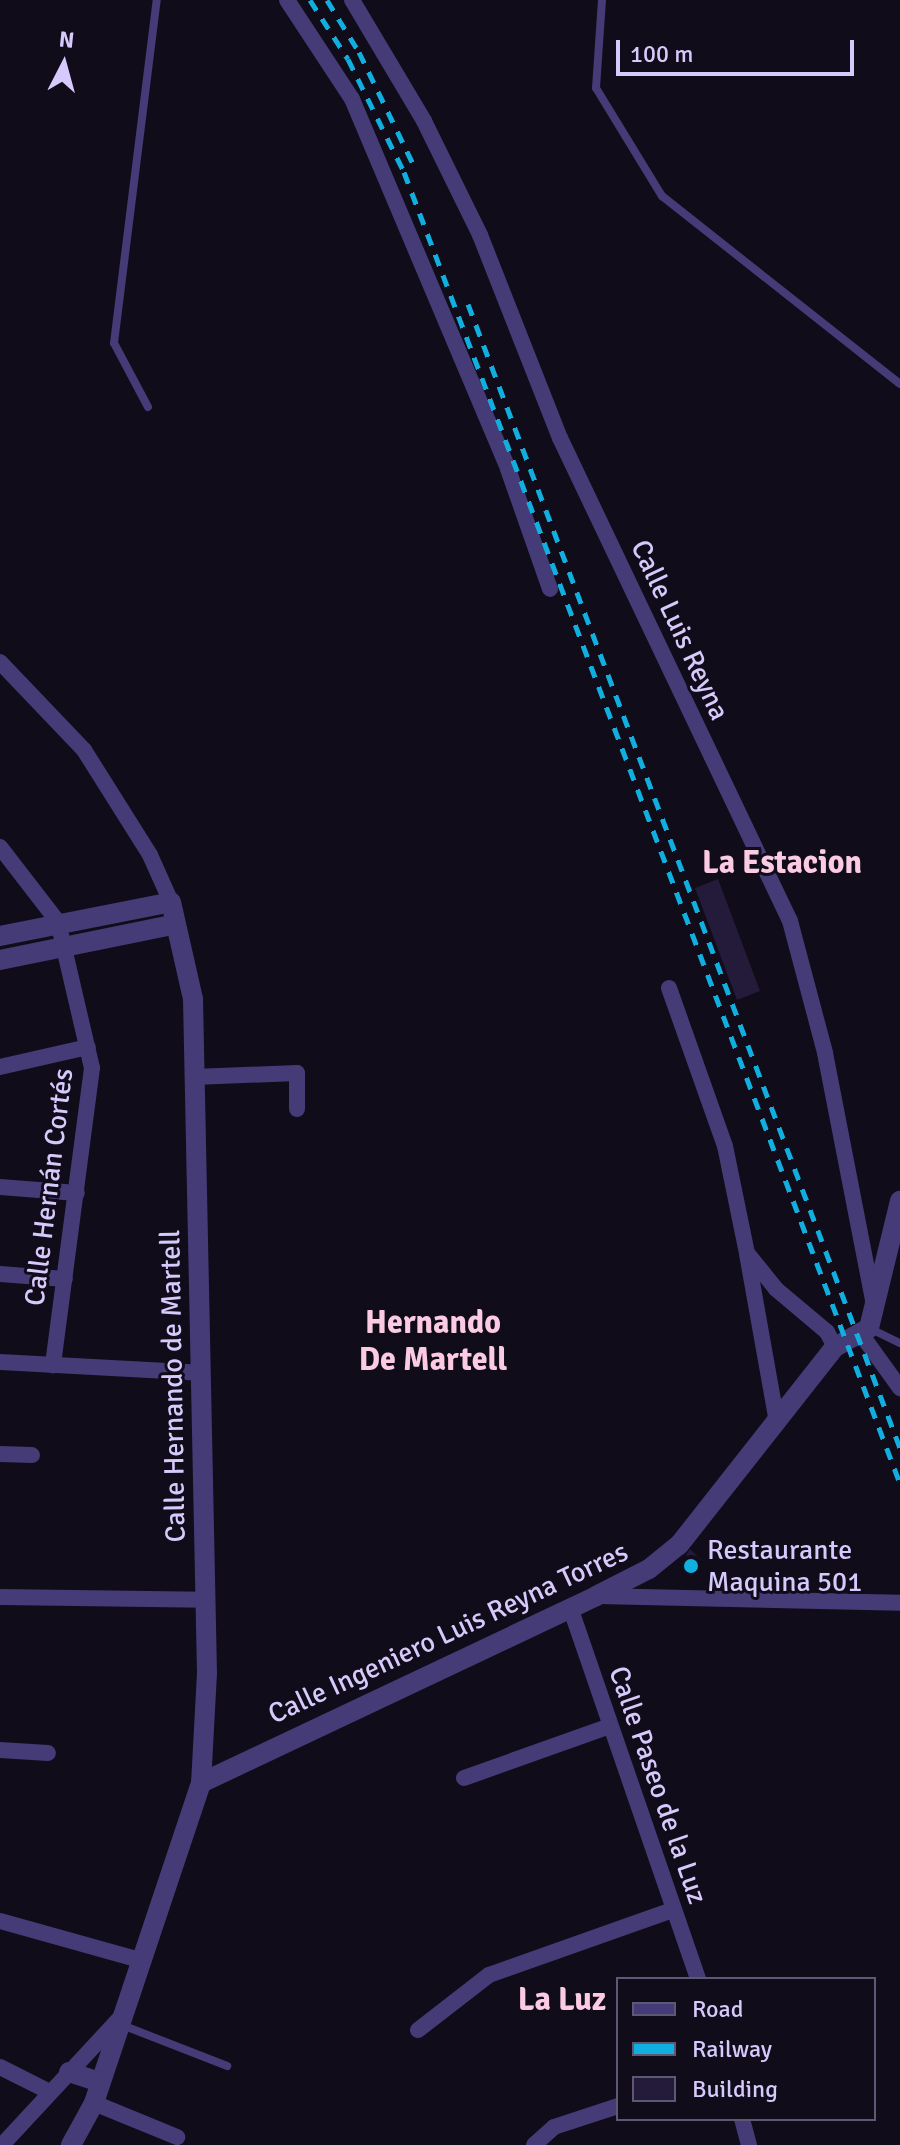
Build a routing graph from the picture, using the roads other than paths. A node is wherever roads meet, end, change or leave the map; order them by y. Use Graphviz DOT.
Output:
graph roads {
  1 [pos="157,0"];
  2 [pos="287,0"];
  3 [pos="352,0"];
  4 [pos="602,0"];
  5 [pos="900,384"];
  6 [pos="148,407"];
  7 [pos="550,589"];
  8 [pos="3,672"];
  9 [pos="0,847"];
  10 [pos="171,902"];
  11 [pos="58,922"];
  12 [pos="172,925"];
  13 [pos="0,936"];
  14 [pos="60,947"];
  15 [pos="0,960"];
  16 [pos="669,988"];
  17 [pos="88,1047"];
  18 [pos="0,1067"];
  19 [pos="194,1077"];
  20 [pos="297,1109"];
  21 [pos="0,1187"];
  22 [pos="77,1193"];
  23 [pos="900,1201"];
  24 [pos="747,1253"];
  25 [pos="0,1274"];
  26 [pos="65,1279"];
  27 [pos="869,1325"];
  28 [pos="900,1343"];
  29 [pos="835,1347"];
  30 [pos="0,1362"];
  31 [pos="53,1365"];
  32 [pos="200,1373"];
  33 [pos="900,1388"];
  34 [pos="777,1423"];
  35 [pos="0,1454"];
  36 [pos="32,1455"];
  37 [pos="596,1596"];
  38 [pos="0,1597"];
  39 [pos="205,1600"];
  40 [pos="900,1603"];
  41 [pos="570,1607"];
  42 [pos="610,1726"];
  43 [pos="0,1750"];
  44 [pos="48,1753"];
  45 [pos="464,1778"];
  46 [pos="201,1783"];
  47 [pos="673,1910"];
  48 [pos="0,1921"];
  49 [pos="143,1961"];
  50 [pos="697,1977"];
  51 [pos="123,2018"];
  52 [pos="418,2030"];
  53 [pos="227,2066"];
  54 [pos="0,2067"];
  55 [pos="69,2072"];
  56 [pos="100,2082"];
  57 [pos="50,2092"];
  58 [pos="94,2103"];
  59 [pos="616,2107"];
  60 [pos="743,2121"];
  61 [pos="166,2138"];
  62 [pos="2,2145"];
  63 [pos="71,2145"];
  64 [pos="534,2145"];
  65 [pos="749,2145"];
  1 -- 6 [label="lane"];
  2 -- 7 [label="street"];
  3 -- 27 [label="street, Calle Luis Reyna"];
  4 -- 5 [label="lane"];
  8 -- 10 [label="street, Calle Hernando de Martell"];
  9 -- 11 [label="street"];
  10 -- 11 [label="street"];
  10 -- 12 [label="street, Calle Hernando de Martell"];
  11 -- 13 [label="street"];
  11 -- 14 [label="street, Calle Hernán Cortés"];
  12 -- 14 [label="street"];
  12 -- 19 [label="street, Calle Hernando de Martell"];
  14 -- 15 [label="street"];
  14 -- 17 [label="street, Calle Hernán Cortés"];
  16 -- 24 [label="street"];
  17 -- 18 [label="street"];
  17 -- 22 [label="street, Calle Hernán Cortés"];
  19 -- 20 [label="street"];
  19 -- 32 [label="street, Calle Hernando de Martell"];
  21 -- 22 [label="street"];
  22 -- 26 [label="street, Calle Hernán Cortés"];
  23 -- 27 [label="street"];
  24 -- 29 [label="street"];
  24 -- 34 [label="street"];
  25 -- 26 [label="street"];
  26 -- 31 [label="street, Calle Hernán Cortés"];
  27 -- 28 [label="lane"];
  27 -- 29 [label="street, Calle Ingeniero Luis Reyna Torres"];
  27 -- 33 [label="street, Calle Luis Reyna"];
  29 -- 34 [label="street, Calle Ingeniero Luis Reyna Torres"];
  30 -- 31 [label="street"];
  31 -- 32 [label="street"];
  32 -- 39 [label="street, Calle Hernando de Martell"];
  34 -- 37 [label="street, Calle Ingeniero Luis Reyna Torres"];
  35 -- 36 [label="street"];
  37 -- 40 [label="street"];
  37 -- 41 [label="street, Calle Ingeniero Luis Reyna Torres"];
  38 -- 39 [label="street"];
  39 -- 46 [label="street, Calle Hernando de Martell"];
  41 -- 42 [label="street, Calle Paseo de la Luz"];
  41 -- 46 [label="street, Calle Ingeniero Luis Reyna Torres"];
  42 -- 45 [label="street"];
  42 -- 47 [label="street, Calle Paseo de la Luz"];
  43 -- 44 [label="street"];
  46 -- 49 [label="street, Calle Hernando de Martell"];
  47 -- 50 [label="street, Calle Paseo de la Luz"];
  47 -- 52 [label="street"];
  48 -- 49 [label="street"];
  49 -- 51 [label="street, Calle Hernando de Martell"];
  51 -- 53 [label="lane"];
  51 -- 55 [label="street"];
  51 -- 56 [label="street, Calle Hernando de Martell"];
  54 -- 57 [label="street"];
  55 -- 56 [label="street"];
  55 -- 57 [label="street"];
  56 -- 58 [label="street, Calle Hernando de Martell"];
  57 -- 62 [label="street"];
  58 -- 61 [label="street"];
  58 -- 63 [label="street, Calle Hernando de Martell"];
  59 -- 64 [label="street"];
  60 -- 65 [label="street"];
}
